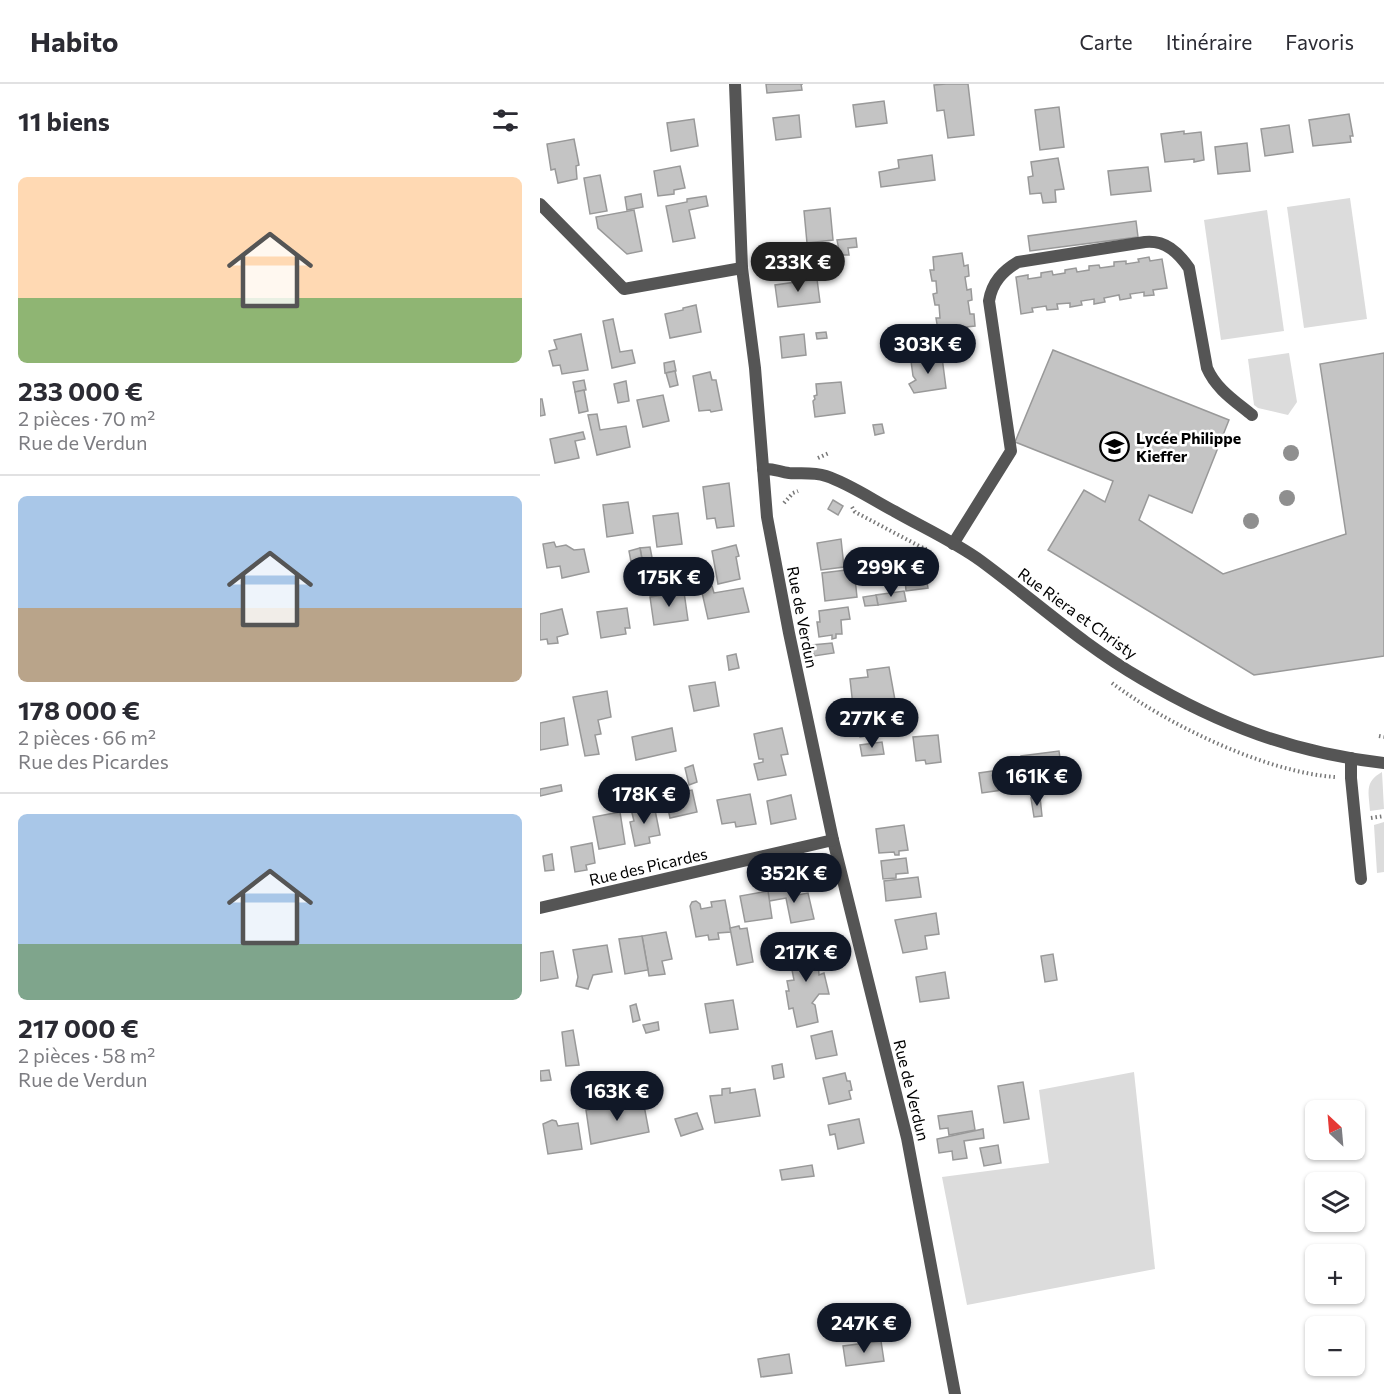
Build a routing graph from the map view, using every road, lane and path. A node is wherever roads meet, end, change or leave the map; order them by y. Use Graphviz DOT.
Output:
graph roads {
  1 [pos="735,84"];
  2 [pos="540,204"];
  3 [pos="742,268"];
  4 [pos="1252,415"];
  5 [pos="815,459"];
  6 [pos="824,460"];
  7 [pos="763,469"];
  8 [pos="953,544"];
  9 [pos="1352,758"];
  10 [pos="1384,763"];
  11 [pos="833,840"];
  12 [pos="1361,879"];
  13 [pos="540,908"];
  14 [pos="955,1394"];
  1 -- 3 [label="street, Rue de Verdun"];
  2 -- 3 [label="street"];
  3 -- 7 [label="street, Rue de Verdun"];
  4 -- 8 [label="street"];
  5 -- 6 [label="path"];
  7 -- 8 [label="street, Rue Riera et Christy"];
  7 -- 11 [label="street, Rue de Verdun"];
  8 -- 9 [label="street, Rue Riera et Christy"];
  9 -- 10 [label="street, Rue Riera et Christy"];
  9 -- 12 [label="street"];
  11 -- 13 [label="street, Rue des Picardes"];
  11 -- 14 [label="street, Rue de Verdun"];
}
